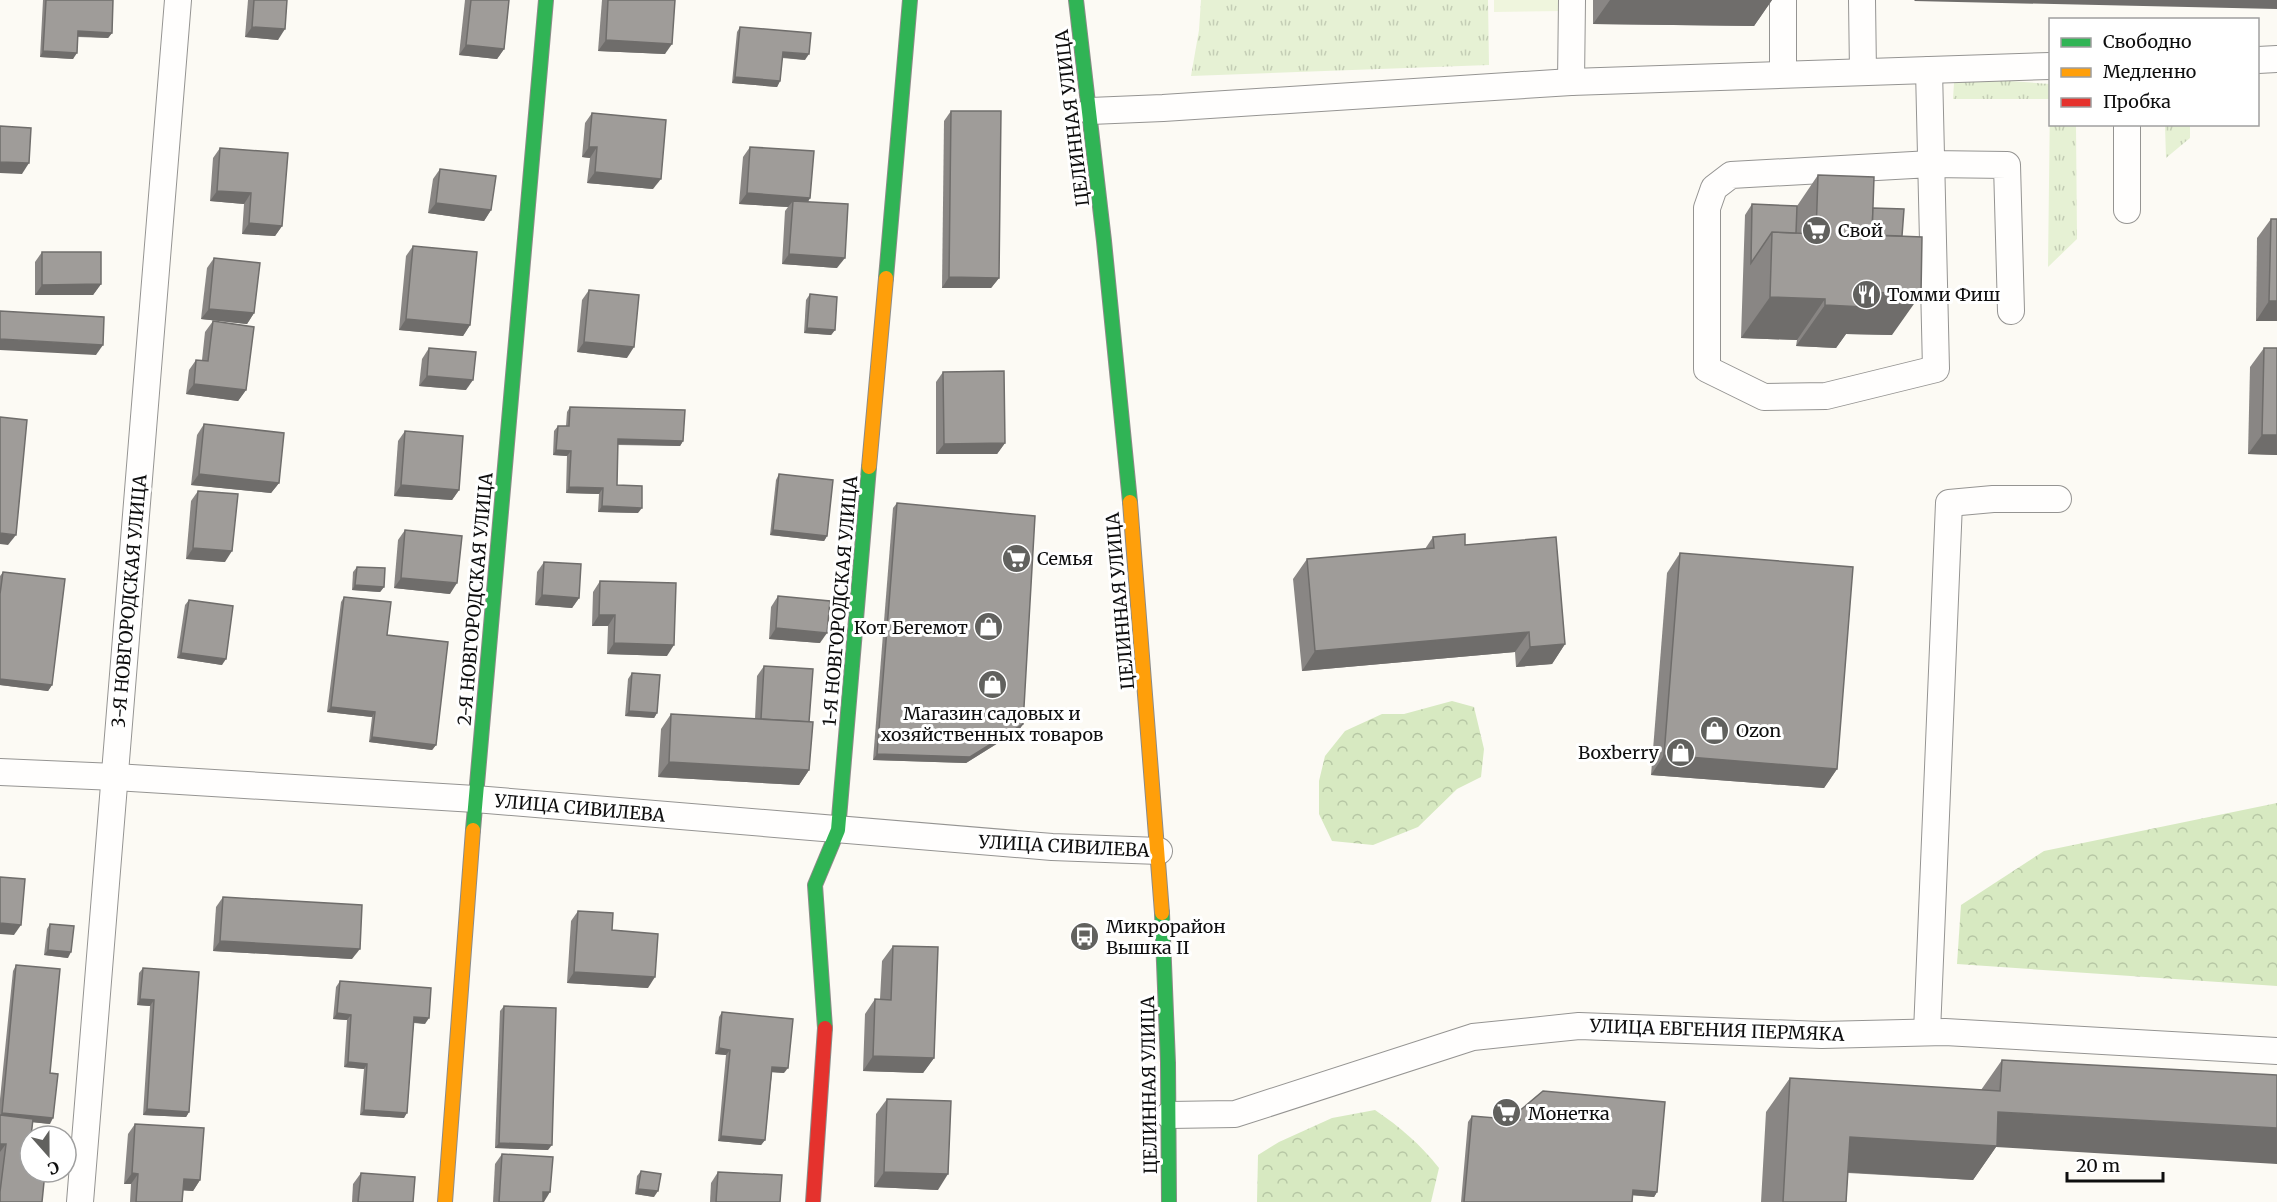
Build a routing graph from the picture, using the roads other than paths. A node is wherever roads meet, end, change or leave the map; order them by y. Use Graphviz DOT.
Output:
graph roads {
  1 [pos="178,0"];
  2 [pos="546,0"];
  3 [pos="909,0"];
  4 [pos="1076,0"];
  5 [pos="1572,0"];
  6 [pos="1783,0"];
  7 [pos="1862,0"];
  8 [pos="2277,59"];
  9 [pos="2259,60"];
  10 [pos="2049,66"];
  11 [pos="1929,70"];
  12 [pos="1863,72"];
  13 [pos="1783,73"];
  14 [pos="1571,82"];
  15 [pos="1090,111"];
  16 [pos="2127,126"];
  17 [pos="1931,164"];
  18 [pos="2127,210"];
  19 [pos="2011,311"];
  20 [pos="2058,499"];
  21 [pos="0,772"];
  22 [pos="115,777"];
  23 [pos="475,799"];
  24 [pos="838,830"];
  25 [pos="1159,851"];
  26 [pos="1927,1032"];
  27 [pos="2277,1051"];
  28 [pos="1169,1114"];
  29 [pos="80,1202"];
  30 [pos="445,1202"];
  31 [pos="813,1202"];
  32 [pos="1169,1202"];
  1 -- 22 [label="street, 3-Я НОВГОРОДСКАЯ УЛИЦА"];
  2 -- 23 [label="street, 2-Я НОВГОРОДСКАЯ УЛИЦА"];
  3 -- 24 [label="street, 1-Я НОВГОРОДСКАЯ УЛИЦА"];
  4 -- 15 [label="street, ЦЕЛИННАЯ УЛИЦА"];
  5 -- 14 [label="street"];
  6 -- 13 [label="street"];
  7 -- 12 [label="street"];
  8 -- 9 [label="street"];
  10 -- 11 [label="street"];
  11 -- 12 [label="street"];
  11 -- 17 [label="street"];
  12 -- 13 [label="street"];
  13 -- 14 [label="street"];
  14 -- 15 [label="street"];
  15 -- 25 [label="street, ЦЕЛИННАЯ УЛИЦА"];
  16 -- 18 [label="street"];
  17 -- 17 [label="street"];
  17 -- 19 [label="street"];
  20 -- 26 [label="street"];
  21 -- 22 [label="street, УЛИЦА СИВИЛЕВА"];
  22 -- 23 [label="street, УЛИЦА СИВИЛЕВА"];
  22 -- 29 [label="street, 3-Я НОВГОРОДСКАЯ УЛИЦА"];
  23 -- 24 [label="street, УЛИЦА СИВИЛЕВА"];
  23 -- 30 [label="street, 2-Я НОВГОРОДСКАЯ УЛИЦА"];
  24 -- 25 [label="street, УЛИЦА СИВИЛЕВА"];
  24 -- 31 [label="street, 1-Я НОВГОРОДСКАЯ УЛИЦА"];
  25 -- 28 [label="street, ЦЕЛИННАЯ УЛИЦА"];
  26 -- 27 [label="street, УЛИЦА ЕВГЕНИЯ ПЕРМЯКА"];
  26 -- 28 [label="street, УЛИЦА ЕВГЕНИЯ ПЕРМЯКА"];
  28 -- 32 [label="street, ЦЕЛИННАЯ УЛИЦА"];
}
